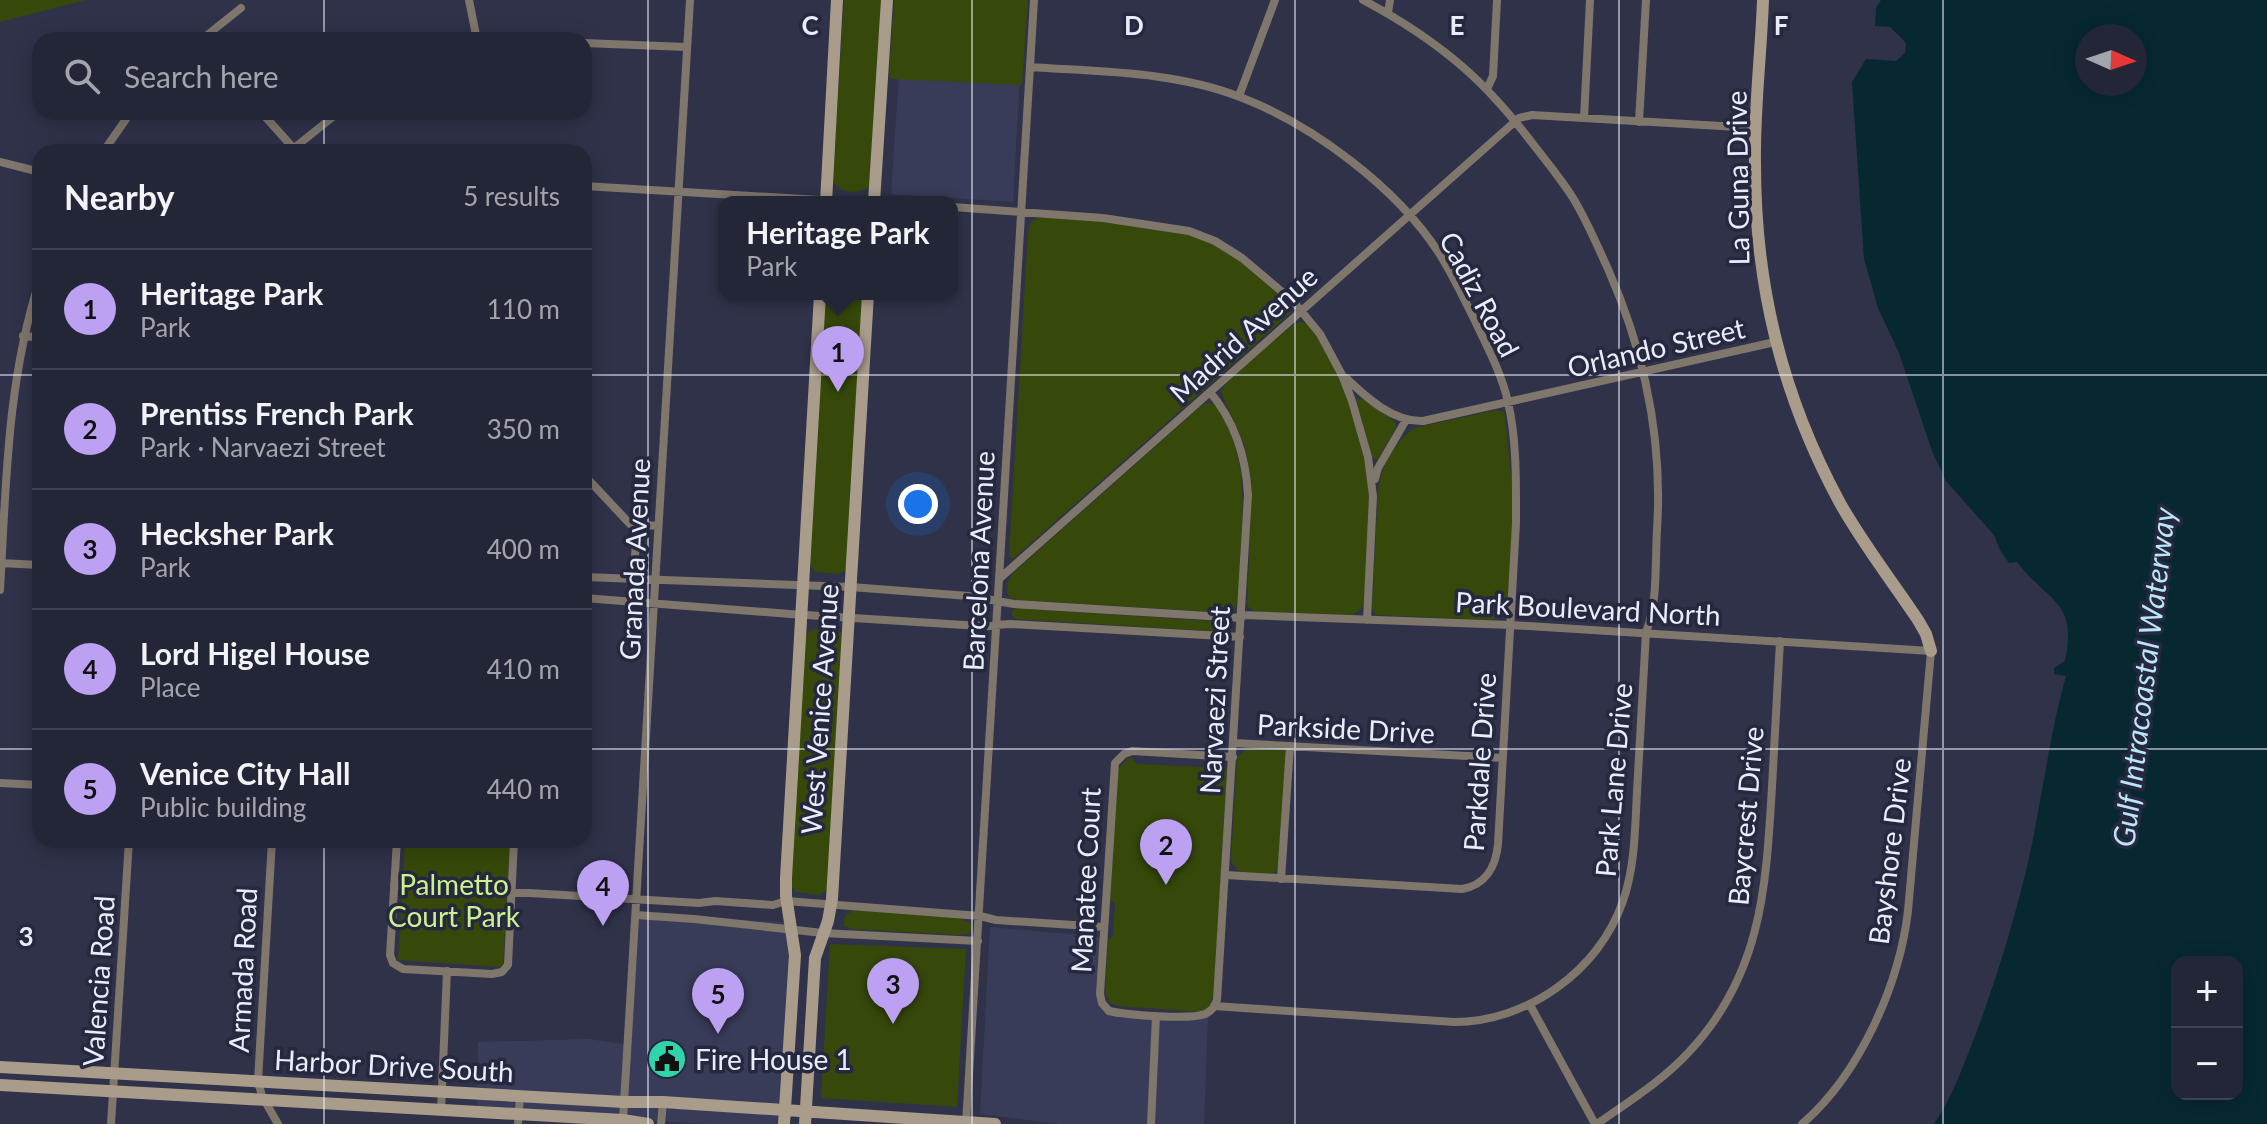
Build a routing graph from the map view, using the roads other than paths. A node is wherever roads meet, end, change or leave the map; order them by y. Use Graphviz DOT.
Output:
graph roads {
  1 [pos="469,0"];
  2 [pos="690,0"];
  3 [pos="837,0"];
  4 [pos="887,0"];
  5 [pos="1034,0"];
  6 [pos="1275,0"];
  7 [pos="1363,0"];
  8 [pos="1390,0"];
  9 [pos="1497,0"];
  10 [pos="1590,0"];
  11 [pos="1646,0"];
  12 [pos="1763,0"];
  13 [pos="241,8"];
  14 [pos="1388,13"];
  15 [pos="211,32"];
  16 [pos="475,32"];
  17 [pos="592,43"];
  18 [pos="686,47"];
  19 [pos="1030,67"];
  20 [pos="1487,89"];
  21 [pos="1239,96"];
  22 [pos="1584,118"];
  23 [pos="125,120"];
  24 [pos="268,120"];
  25 [pos="330,120"];
  26 [pos="1514,121"];
  27 [pos="1639,122"];
  28 [pos="1755,128"];
  29 [pos="109,144"];
  30 [pos="287,144"];
  31 [pos="301,144"];
  32 [pos="0,162"];
  33 [pos="32,170"];
  34 [pos="592,186"];
  35 [pos="679,191"];
  36 [pos="752,196"];
  37 [pos="826,196"];
  38 [pos="874,196"];
  39 [pos="958,207"];
  40 [pos="1021,211"];
  41 [pos="1409,215"];
  42 [pos="820,300"];
  43 [pos="868,300"];
  44 [pos="32,306"];
  45 [pos="1302,310"];
  46 [pos="23,336"];
  47 [pos="32,337"];
  48 [pos="1775,342"];
  49 [pos="1644,372"];
  50 [pos="1342,375"];
  51 [pos="1210,392"];
  52 [pos="1508,403"];
  53 [pos="1406,420"];
  54 [pos="592,484"];
  55 [pos="1373,486"];
  56 [pos="637,525"];
  57 [pos="658,526"];
  58 [pos="1,563"];
  59 [pos="32,565"];
  60 [pos="592,577"];
  61 [pos="656,579"];
  62 [pos="999,579"];
  63 [pos="634,580"];
  64 [pos="803,585"];
  65 [pos="851,587"];
  66 [pos="0,590"];
  67 [pos="592,599"];
  68 [pos="998,601"];
  69 [pos="632,602"];
  70 [pos="654,605"];
  71 [pos="801,615"];
  72 [pos="1242,617"];
  73 [pos="848,618"];
  74 [pos="1367,620"];
  75 [pos="996,625"];
  76 [pos="1511,625"];
  77 [pos="1646,632"];
  78 [pos="1240,637"];
  79 [pos="1780,641"];
  80 [pos="1931,651"];
  81 [pos="1234,743"];
  82 [pos="1290,746"];
  83 [pos="1233,757"];
  84 [pos="1503,758"];
  85 [pos="0,783"];
  86 [pos="32,785"];
  87 [pos="128,848"];
  88 [pos="272,848"];
  89 [pos="396,848"];
  90 [pos="514,848"];
  91 [pos="1226,875"];
  92 [pos="1281,879"];
  93 [pos="394,885"];
  94 [pos="511,892"];
  95 [pos="637,899"];
  96 [pos="786,901"];
  97 [pos="831,904"];
  98 [pos="636,915"];
  99 [pos="980,916"];
  100 [pos="1104,927"];
  101 [pos="791,931"];
  102 [pos="823,933"];
  103 [pos="978,941"];
  104 [pos="447,971"];
  105 [pos="1530,1005"];
  106 [pos="1214,1006"];
  107 [pos="1156,1016"];
  108 [pos="0,1067"];
  109 [pos="114,1073"];
  110 [pos="258,1081"];
  111 [pos="0,1085"];
  112 [pos="113,1092"];
  113 [pos="442,1092"];
  114 [pos="520,1096"];
  115 [pos="265,1101"];
  116 [pos="624,1102"];
  117 [pos="663,1102"];
  118 [pos="785,1110"];
  119 [pos="441,1111"];
  120 [pos="805,1118"];
  121 [pos="518,1119"];
  122 [pos="623,1120"];
  123 [pos="928,1121"];
  124 [pos="966,1123"];
  125 [pos="111,1124"];
  126 [pos="278,1124"];
  127 [pos="648,1124"];
  128 [pos="661,1124"];
  129 [pos="784,1124"];
  130 [pos="995,1124"];
  131 [pos="1151,1124"];
  132 [pos="1596,1124"];
  133 [pos="1802,1124"];
  1 -- 16 [label="street"];
  2 -- 18 [label="street, Granada Avenue"];
  3 -- 37 [label="street"];
  4 -- 38 [label="street"];
  5 -- 19 [label="street, Barcelona Avenue"];
  6 -- 21 [label="street"];
  7 -- 14 [label="street, Park Lane Drive"];
  8 -- 14 [label="street"];
  9 -- 20 [label="street"];
  10 -- 22 [label="street"];
  11 -- 27 [label="street"];
  12 -- 28 [label="street, La Guna Drive"];
  13 -- 15 [label="street"];
  14 -- 20 [label="street, Park Lane Drive"];
  17 -- 18 [label="street"];
  18 -- 35 [label="street, Granada Avenue"];
  19 -- 21 [label="street, Cadiz Road"];
  19 -- 40 [label="street, Barcelona Avenue"];
  20 -- 26 [label="street, Park Lane Drive"];
  21 -- 41 [label="street, Cadiz Road"];
  22 -- 26 [label="street"];
  22 -- 27 [label="street"];
  23 -- 29 [label="street"];
  24 -- 30 [label="street"];
  25 -- 31 [label="street"];
  26 -- 41 [label="street, Madrid Avenue"];
  26 -- 49 [label="street, Park Lane Drive"];
  27 -- 28 [label="street"];
  28 -- 48 [label="street, La Guna Drive"];
  32 -- 33 [label="street"];
  34 -- 35 [label="street"];
  35 -- 36 [label="street"];
  35 -- 57 [label="street, Granada Avenue"];
  39 -- 40 [label="street"];
  40 -- 45 [label="street"];
  40 -- 62 [label="street, Barcelona Avenue"];
  41 -- 45 [label="street, Madrid Avenue"];
  41 -- 52 [label="street, Cadiz Road"];
  42 -- 64 [label="street, West Venice Avenue"];
  43 -- 65 [label="street, West Venice Avenue"];
  44 -- 46 [label="street"];
  45 -- 50 [label="street"];
  45 -- 51 [label="street, Madrid Avenue"];
  46 -- 47 [label="street"];
  46 -- 58 [label="street"];
  48 -- 49 [label="street, Orlando Street"];
  48 -- 80 [label="street, La Guna Drive"];
  49 -- 52 [label="street, Orlando Street"];
  49 -- 77 [label="street, Park Lane Drive"];
  50 -- 53 [label="street"];
  50 -- 55 [label="street"];
  51 -- 62 [label="street, Madrid Avenue"];
  51 -- 72 [label="street, Narvaezi Street"];
  52 -- 53 [label="street, Orlando Street"];
  52 -- 76 [label="street, Cadiz Road"];
  53 -- 55 [label="street"];
  54 -- 56 [label="street"];
  55 -- 74 [label="street"];
  56 -- 57 [label="street"];
  56 -- 63 [label="street"];
  57 -- 61 [label="street, Granada Avenue"];
  58 -- 59 [label="street"];
  58 -- 66 [label="street"];
  60 -- 63 [label="street, Park Boulevard North"];
  61 -- 63 [label="street, Park Boulevard North"];
  61 -- 64 [label="street, Park Boulevard North"];
  61 -- 70 [label="street, Granada Avenue"];
  62 -- 68 [label="street, Barcelona Avenue"];
  63 -- 69 [label="street"];
  64 -- 65 [label="street, Park Boulevard North"];
  64 -- 71 [label="street, West Venice Avenue"];
  65 -- 68 [label="street, Park Boulevard North"];
  65 -- 73 [label="street, West Venice Avenue"];
  67 -- 69 [label="street"];
  68 -- 72 [label="street, Park Boulevard North"];
  68 -- 75 [label="street, Barcelona Avenue"];
  69 -- 70 [label="street"];
  70 -- 71 [label="street"];
  70 -- 95 [label="street, Granada Avenue"];
  71 -- 73 [label="street"];
  71 -- 96 [label="street, West Venice Avenue"];
  72 -- 74 [label="street, Park Boulevard North"];
  72 -- 78 [label="street, Narvaezi Street"];
  73 -- 75 [label="street"];
  73 -- 97 [label="street, West Venice Avenue"];
  74 -- 76 [label="street, Park Boulevard North"];
  75 -- 78 [label="street"];
  75 -- 99 [label="street, Barcelona Avenue"];
  76 -- 77 [label="street, Park Boulevard North"];
  76 -- 84 [label="street, Parkdale Drive"];
  77 -- 79 [label="street, Park Boulevard North"];
  77 -- 105 [label="street, Park Lane Drive"];
  78 -- 81 [label="street, Narvaezi Street"];
  79 -- 80 [label="street, Park Boulevard North"];
  79 -- 132 [label="street, Baycrest Drive"];
  80 -- 133 [label="street, Bayshore Drive"];
  81 -- 82 [label="street, Parkside Drive"];
  81 -- 83 [label="street, Narvaezi Street"];
  82 -- 84 [label="street, Parkside Drive"];
  82 -- 92 [label="street"];
  83 -- 91 [label="street, Narvaezi Street"];
  83 -- 100 [label="street, Manatee Court"];
  84 -- 92 [label="street, Parkdale Drive"];
  85 -- 86 [label="street"];
  87 -- 109 [label="street, Valencia Road"];
  88 -- 110 [label="street, Armada Road"];
  89 -- 93 [label="street"];
  90 -- 94 [label="street"];
  91 -- 92 [label="street, Parkdale Drive"];
  91 -- 106 [label="street, Narvaezi Street"];
  93 -- 94 [label="street"];
  93 -- 104 [label="street"];
  94 -- 95 [label="street"];
  94 -- 104 [label="street"];
  95 -- 96 [label="street"];
  95 -- 98 [label="street, Granada Avenue"];
  96 -- 97 [label="street"];
  96 -- 101 [label="street, West Venice Avenue"];
  97 -- 99 [label="street"];
  97 -- 102 [label="street, West Venice Avenue"];
  98 -- 101 [label="street"];
  98 -- 116 [label="street, Granada Avenue"];
  99 -- 100 [label="street"];
  99 -- 103 [label="street, Barcelona Avenue"];
  100 -- 107 [label="street, Manatee Court"];
  101 -- 102 [label="street"];
  101 -- 118 [label="street, West Venice Avenue"];
  102 -- 103 [label="street"];
  102 -- 120 [label="street, West Venice Avenue"];
  103 -- 124 [label="street, Barcelona Avenue"];
  104 -- 113 [label="street"];
  105 -- 106 [label="street, Park Lane Drive"];
  105 -- 132 [label="street"];
  106 -- 107 [label="street"];
  107 -- 131 [label="street"];
  108 -- 109 [label="street, Harbor Drive South"];
  109 -- 110 [label="street, Harbor Drive South"];
  109 -- 112 [label="street, Valencia Road"];
  110 -- 113 [label="street, Harbor Drive South"];
  110 -- 115 [label="street, Armada Road"];
  111 -- 112 [label="street, Harbor Drive South"];
  112 -- 115 [label="street, Harbor Drive South"];
  112 -- 125 [label="street, Valencia Road"];
  113 -- 114 [label="street, Harbor Drive South"];
  113 -- 119 [label="street"];
  114 -- 116 [label="street, Harbor Drive South"];
  114 -- 121 [label="street"];
  115 -- 119 [label="street, Harbor Drive South"];
  115 -- 126 [label="street, Armada Road"];
  116 -- 117 [label="street, Harbor Drive South"];
  116 -- 122 [label="street, Granada Avenue"];
  117 -- 118 [label="street, Harbor Drive South"];
  117 -- 128 [label="street"];
  118 -- 120 [label="street, Harbor Drive South"];
  118 -- 129 [label="street, West Venice Avenue"];
  119 -- 121 [label="street, Harbor Drive South"];
  120 -- 123 [label="street, Harbor Drive South"];
  121 -- 122 [label="street, Harbor Drive South"];
  122 -- 127 [label="street, Harbor Drive South"];
  123 -- 124 [label="street, Harbor Drive South"];
  124 -- 130 [label="street, Harbor Drive South"];
}
